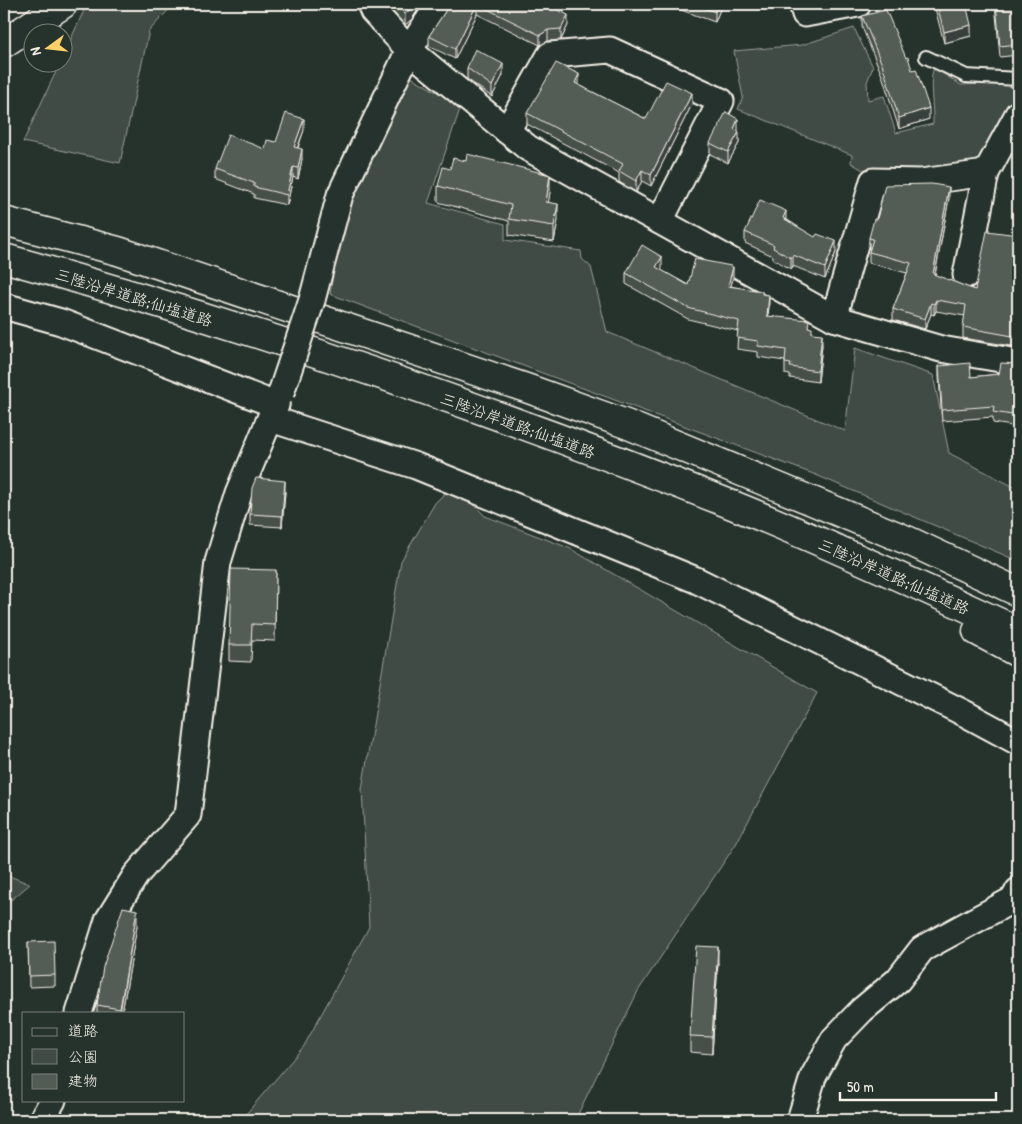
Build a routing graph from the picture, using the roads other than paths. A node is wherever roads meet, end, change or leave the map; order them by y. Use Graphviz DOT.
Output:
graph roads {
  1 [pos="63,4"];
  2 [pos="370,4"];
  3 [pos="439,4"];
  4 [pos="802,4"];
  5 [pos="858,4"];
  6 [pos="4,43"];
  7 [pos="408,50"];
  8 [pos="926,57"];
  9 [pos="1018,79"];
  10 [pos="1018,114"];
  11 [pos="507,131"];
  12 [pos="986,172"];
  13 [pos="4,221"];
  14 [pos="660,221"];
  15 [pos="4,258"];
  16 [pos="966,276"];
  17 [pos="4,306"];
  18 [pos="834,318"];
  19 [pos="1018,362"];
  20 [pos="276,406"];
  21 [pos="740,472"];
  22 [pos="741,509"];
  23 [pos="1018,576"];
  24 [pos="1018,592"];
  25 [pos="1018,631"];
  26 [pos="1018,653"];
  27 [pos="1018,742"];
  28 [pos="1018,891"];
  29 [pos="78,1012"];
  30 [pos="52,1102"];
  31 [pos="42,1120"];
  32 [pos="800,1120"];
  1 -- 6 [label="main road"];
  2 -- 7 [label="street"];
  3 -- 7 [label="street"];
  4 -- 5 [label="street"];
  7 -- 11 [label="street"];
  7 -- 20 [label="street, bridge"];
  8 -- 9 [label="lane"];
  10 -- 12 [label="street"];
  11 -- 14 [label="street"];
  11 -- 14 [label="street"];
  12 -- 16 [label="street"];
  12 -- 18 [label="street"];
  13 -- 21 [label="main road"];
  14 -- 18 [label="street"];
  15 -- 22 [label="main road, 三陸沿岸道路;仙塩道路"];
  17 -- 20 [label="street"];
  18 -- 19 [label="street"];
  20 -- 27 [label="street"];
  20 -- 29 [label="street"];
  21 -- 23 [label="main road"];
  21 -- 24 [label="main road"];
  22 -- 25 [label="main road, 三陸沿岸道路;仙塩道路"];
  22 -- 26 [label="main road"];
  28 -- 32 [label="street"];
  30 -- 31 [label="street"];
}
